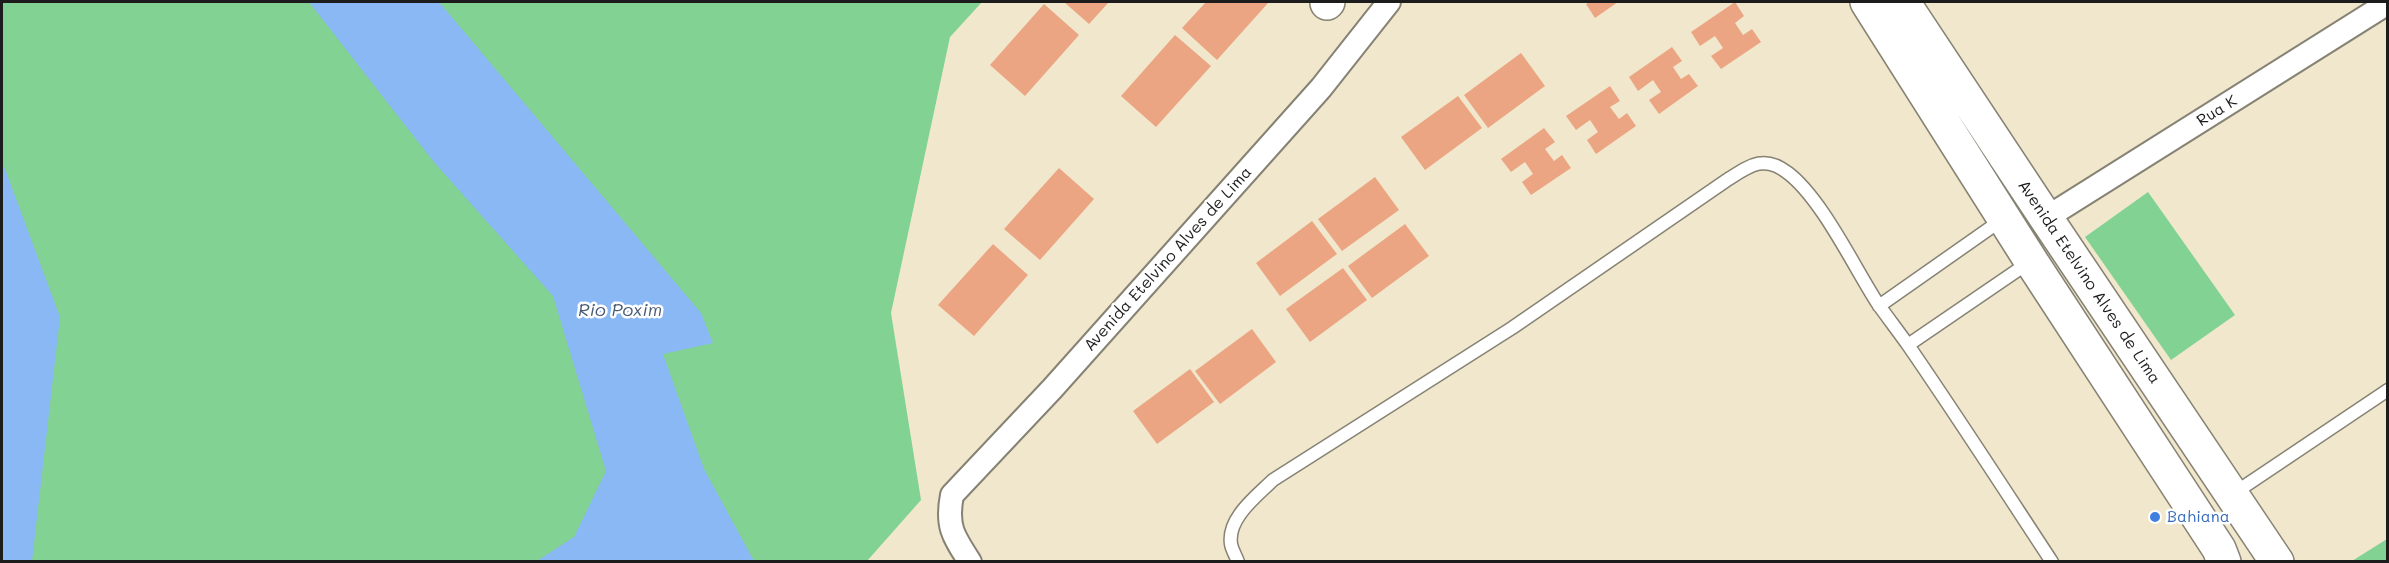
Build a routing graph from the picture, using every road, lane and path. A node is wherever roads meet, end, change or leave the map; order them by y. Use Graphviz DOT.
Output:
graph roads {
  1 [pos="1389,2"];
  2 [pos="1867,2"];
  3 [pos="1903,2"];
  4 [pos="2388,3"];
  5 [pos="2004,218"];
  6 [pos="2046,218"];
  7 [pos="2031,261"];
  8 [pos="1879,306"];
  9 [pos="1908,345"];
  10 [pos="2388,390"];
  11 [pos="2233,494"];
  12 [pos="970,561"];
  13 [pos="1238,561"];
  14 [pos="2052,561"];
  15 [pos="2224,561"];
  16 [pos="2277,561"];
  1 -- 12 [label="street, Avenida Etelvino Alves de Lima"];
  2 -- 5 [label="main road, Avenida Etelvino Alves de Lima"];
  3 -- 6 [label="main road, Avenida Etelvino Alves de Lima"];
  4 -- 6 [label="street, Rua K"];
  5 -- 7 [label="main road, Avenida Etelvino Alves de Lima"];
  5 -- 8 [label="lane"];
  6 -- 11 [label="main road, Avenida Etelvino Alves de Lima"];
  7 -- 9 [label="lane"];
  7 -- 15 [label="main road, Avenida Etelvino Alves de Lima"];
  8 -- 9 [label="lane"];
  8 -- 13 [label="lane"];
  9 -- 14 [label="lane"];
  10 -- 11 [label="lane"];
  11 -- 16 [label="main road, Avenida Etelvino Alves de Lima"];
}
